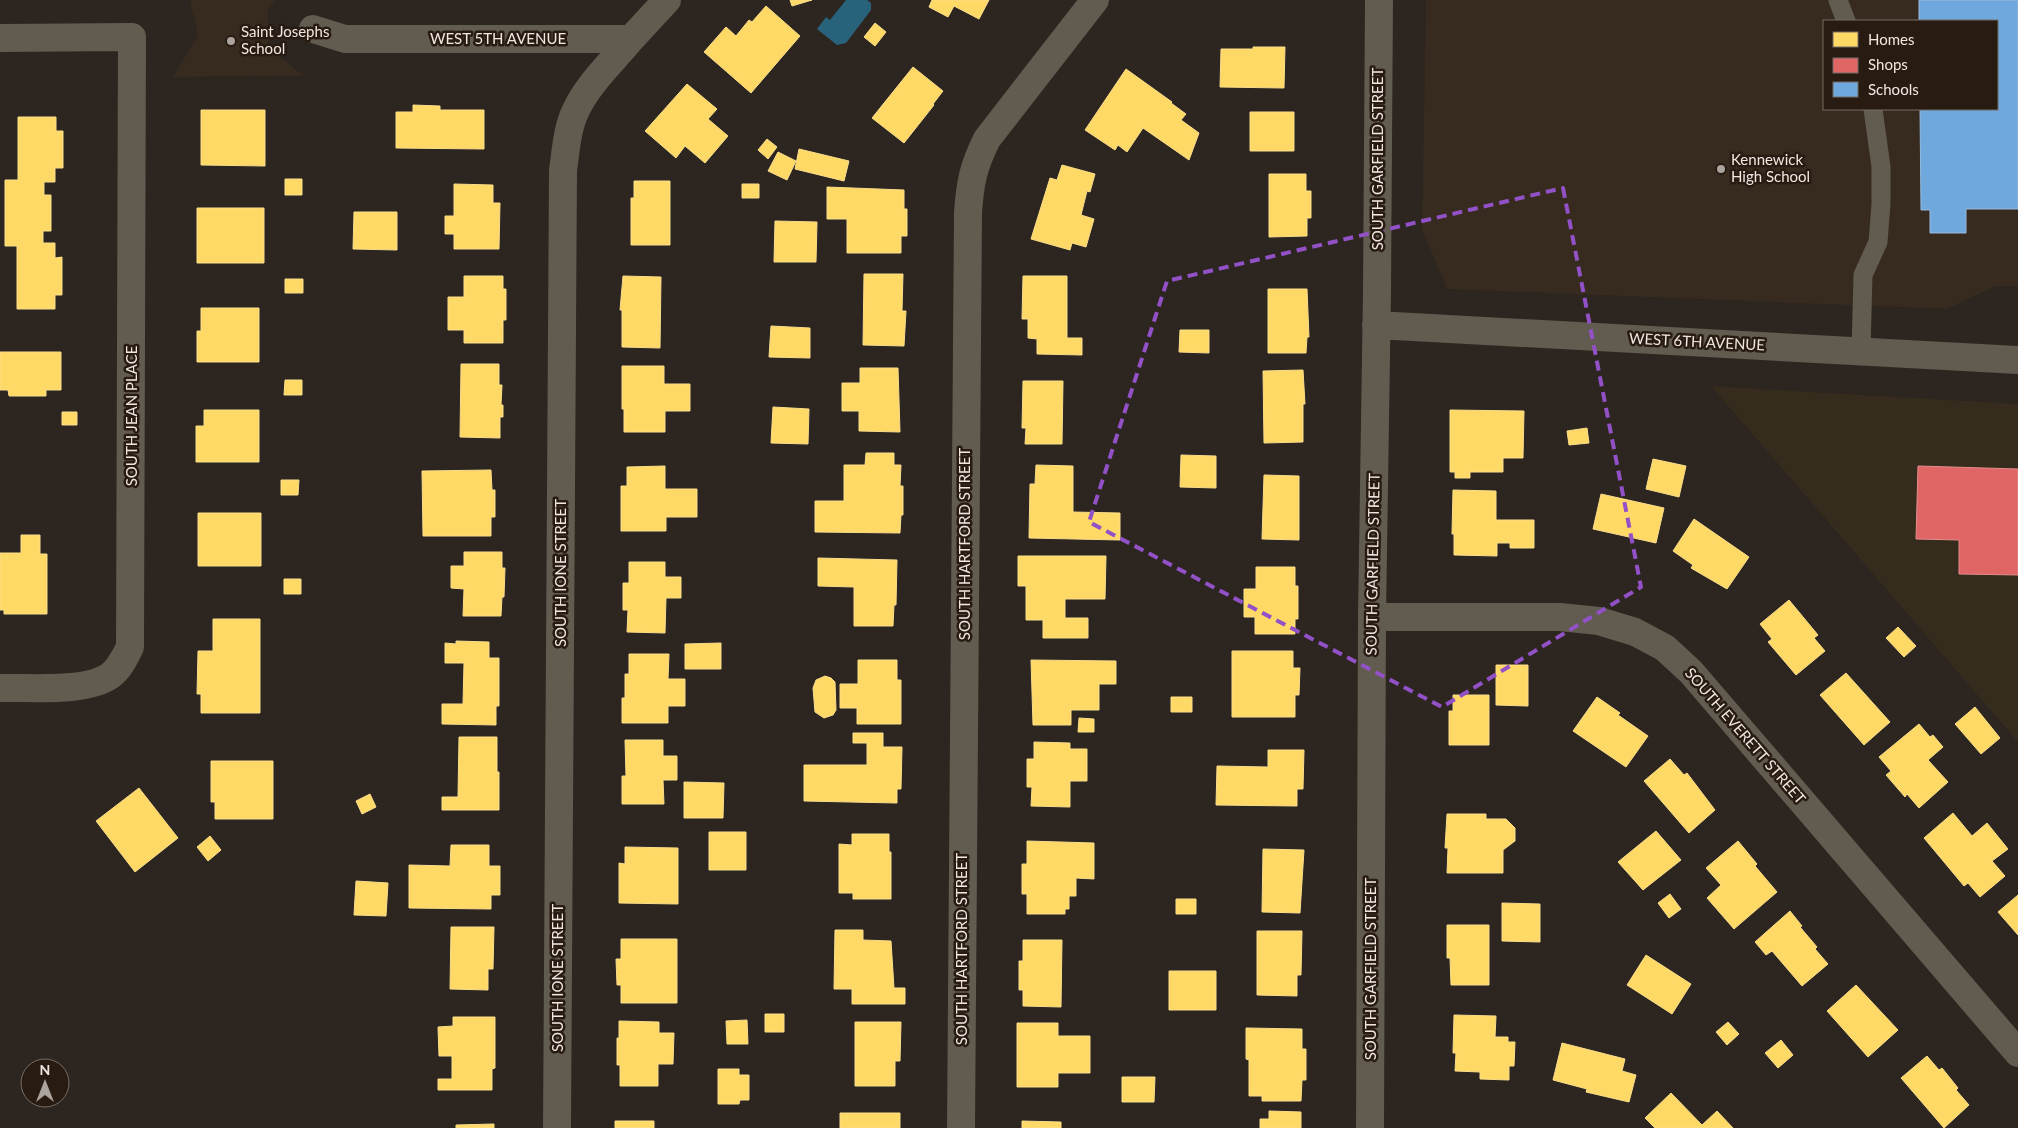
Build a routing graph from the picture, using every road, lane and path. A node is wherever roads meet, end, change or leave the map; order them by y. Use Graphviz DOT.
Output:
graph roads {
  1 [pos="667,0"];
  2 [pos="1095,0"];
  3 [pos="1379,0"];
  4 [pos="1838,0"];
  5 [pos="1846,20"];
  6 [pos="313,29"];
  7 [pos="0,38"];
  8 [pos="631,39"];
  9 [pos="1873,110"];
  10 [pos="1376,325"];
  11 [pos="1861,351"];
  12 [pos="2018,360"];
  13 [pos="1372,617"];
  14 [pos="0,688"];
  15 [pos="2018,1053"];
  16 [pos="557,1128"];
  17 [pos="961,1128"];
  18 [pos="1370,1128"];
  1 -- 8 [label="street"];
  2 -- 17 [label="street, SOUTH HARTFORD STREET"];
  3 -- 10 [label="street, SOUTH GARFIELD STREET"];
  4 -- 5 [label="lane"];
  6 -- 8 [label="street, WEST 5TH AVENUE"];
  7 -- 14 [label="street, SOUTH JEAN PLACE"];
  8 -- 16 [label="street, SOUTH IONE STREET"];
  9 -- 11 [label="lane"];
  10 -- 11 [label="street, WEST 6TH AVENUE"];
  10 -- 13 [label="street, SOUTH GARFIELD STREET"];
  11 -- 12 [label="street, WEST 6TH AVENUE"];
  13 -- 15 [label="street, SOUTH EVERETT STREET"];
  13 -- 18 [label="street, SOUTH GARFIELD STREET"];
}
